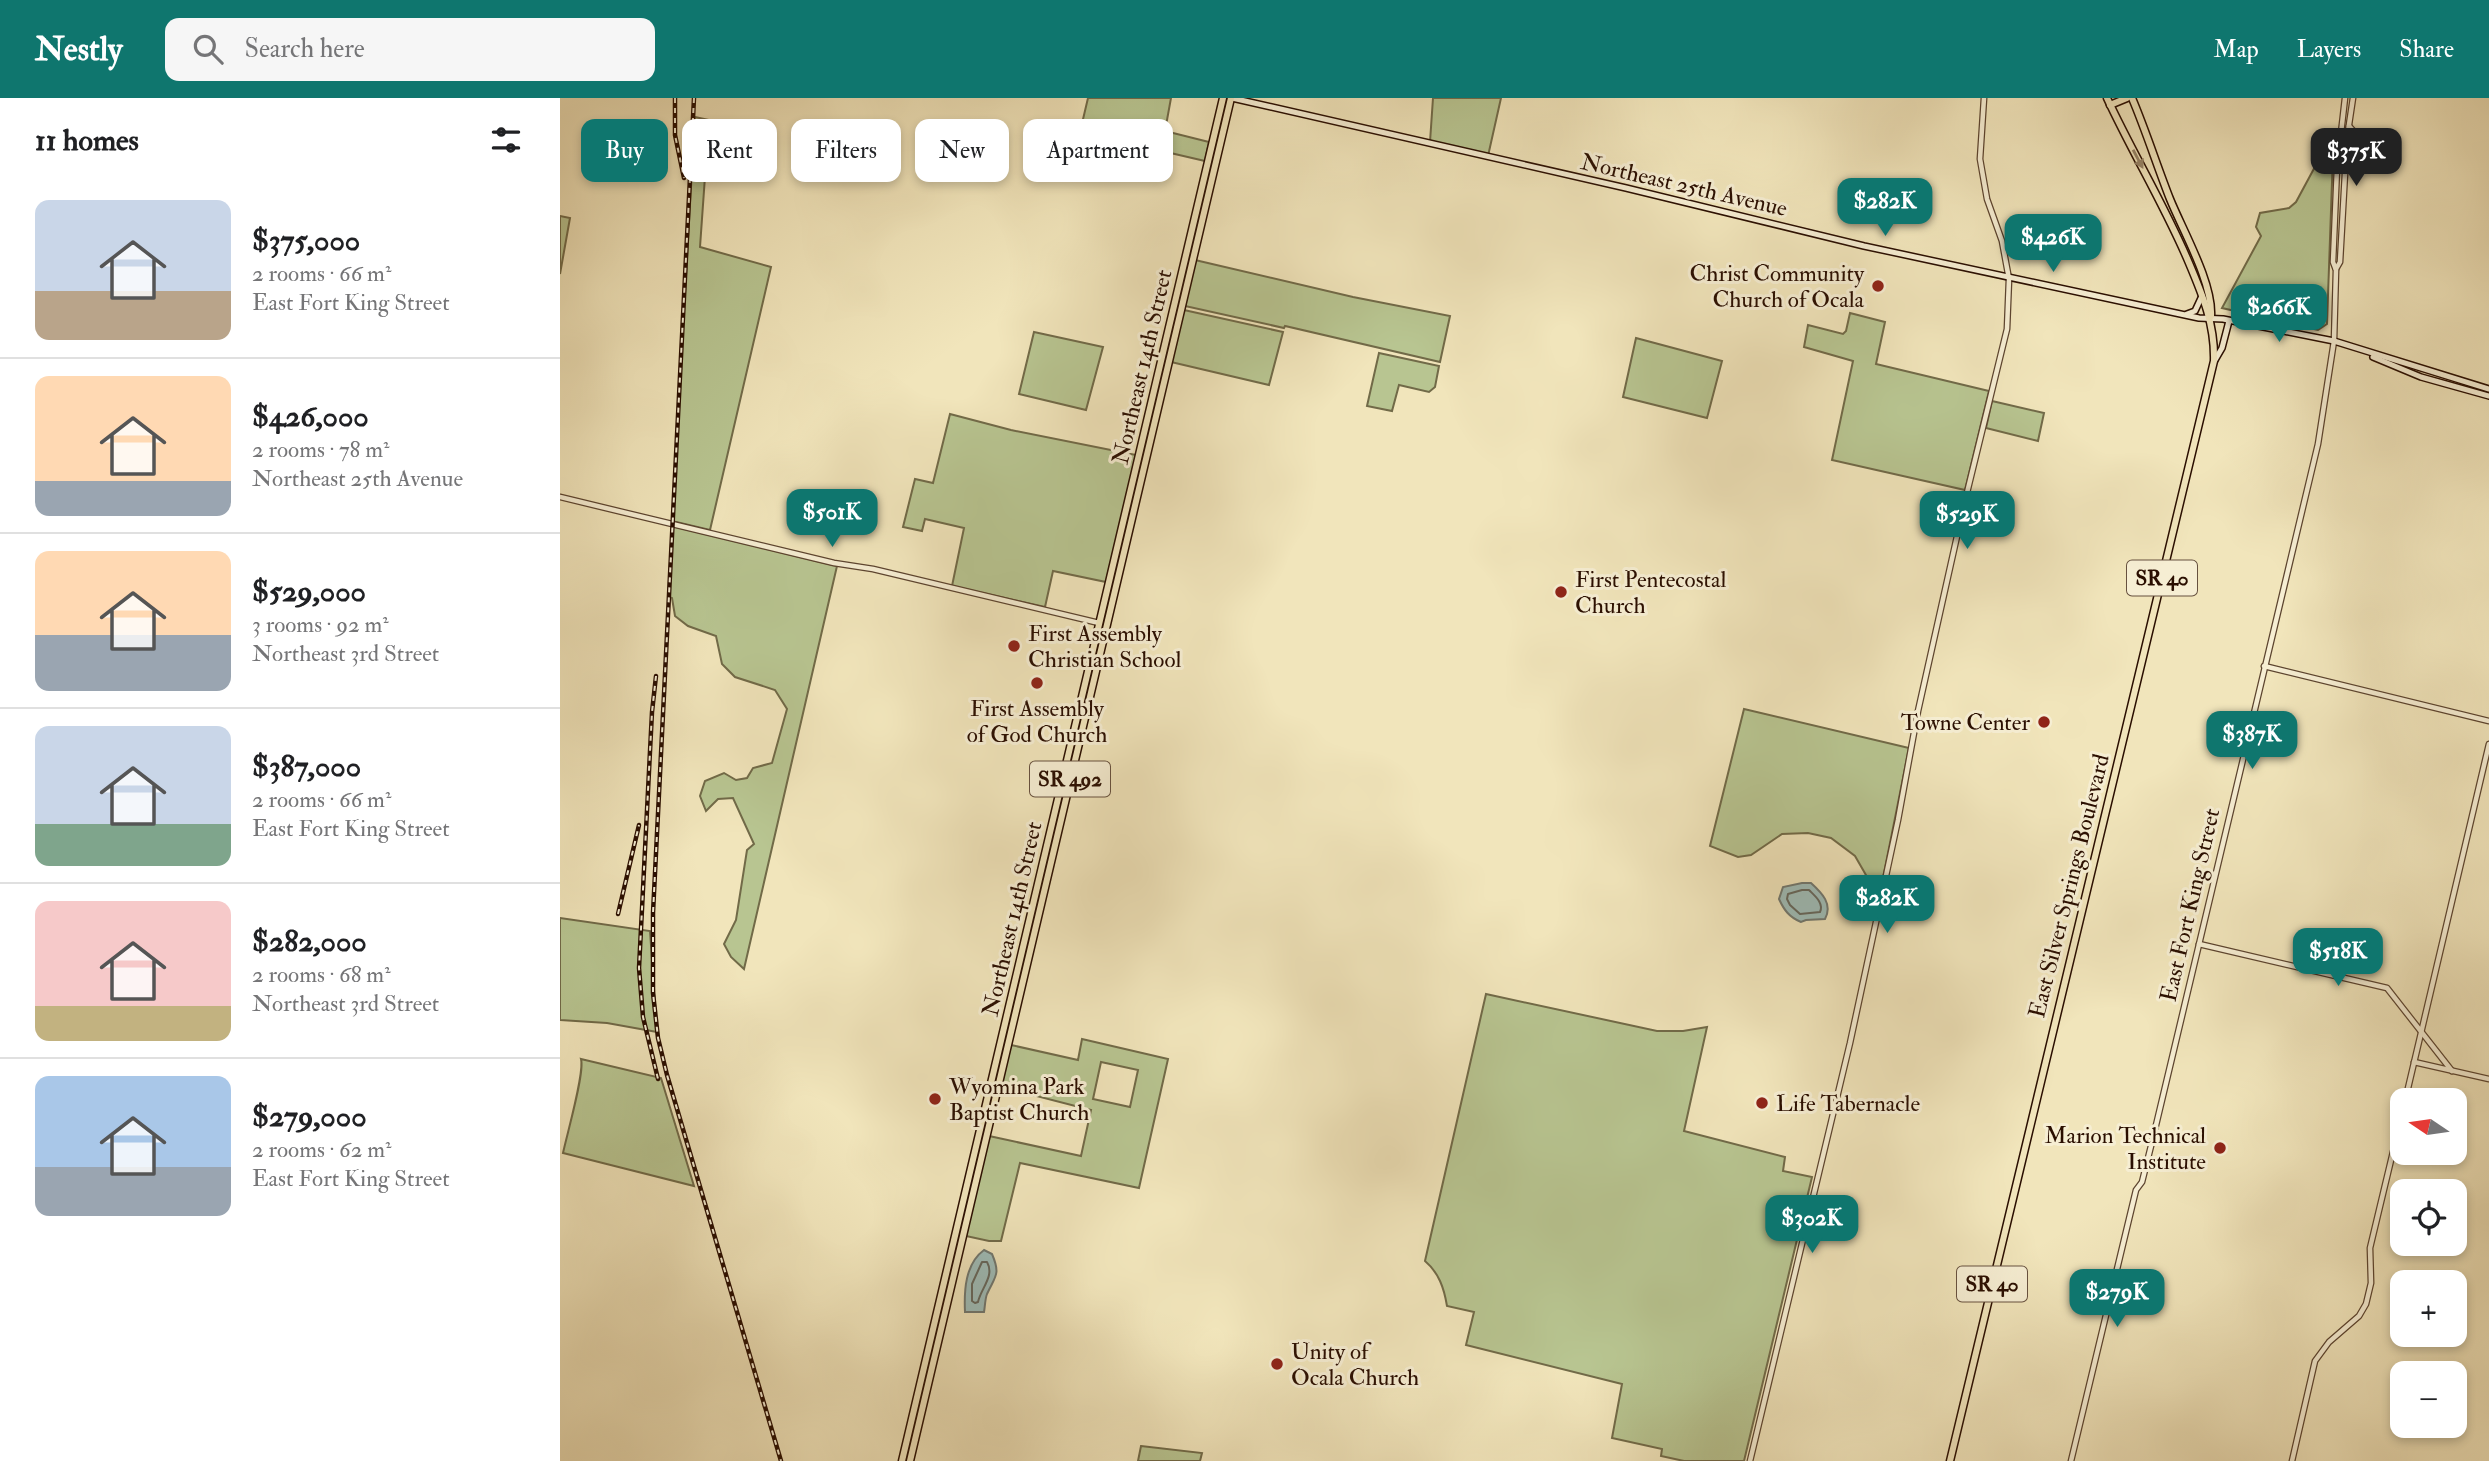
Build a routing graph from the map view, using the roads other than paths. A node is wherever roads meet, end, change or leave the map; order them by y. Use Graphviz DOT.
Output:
graph roads {
  1 [pos="1223,98"];
  2 [pos="1231,98"];
  3 [pos="1984,98"];
  4 [pos="2127,98"];
  5 [pos="2132,98"];
  6 [pos="2346,98"];
  7 [pos="2353,98"];
  8 [pos="2108,102"];
  9 [pos="2349,125"];
  10 [pos="2345,153"];
  11 [pos="2336,270"];
  12 [pos="2009,279"];
  13 [pos="2202,295"];
  14 [pos="2184,315"];
  15 [pos="2211,319"];
  16 [pos="2229,321"];
  17 [pos="2334,341"];
  18 [pos="2214,361"];
  19 [pos="2489,389"];
  20 [pos="2489,396"];
  21 [pos="560,497"];
  22 [pos="1099,623"];
  23 [pos="2264,666"];
  24 [pos="2489,721"];
  25 [pos="2489,744"];
  26 [pos="2199,944"];
  27 [pos="2421,1031"];
  28 [pos="2414,1062"];
  29 [pos="2452,1071"];
  30 [pos="2489,1079"];
  31 [pos="2408,1088"];
  32 [pos="2390,1166"];
  33 [pos="902,1461"];
  34 [pos="910,1461"];
  35 [pos="1750,1461"];
  36 [pos="1950,1461"];
  37 [pos="2071,1461"];
  38 [pos="2292,1461"];
  1 -- 22 [label="main road, Northeast 14th Street / SR 492"];
  2 -- 12 [label="main road, Northeast 25th Avenue"];
  2 -- 34 [label="main road, Northeast 14th Street / SR 492"];
  3 -- 12 [label="street"];
  4 -- 8 [label="main road"];
  5 -- 15 [label="main road, East Silver Springs Boulevard / SR 40"];
  6 -- 11 [label="street, East Fort King Street"];
  7 -- 9 [label="street, East Fort King Street"];
  8 -- 13 [label="main road, East Silver Springs Boulevard / SR 40, one-way"];
  9 -- 10 [label="street, East Fort King Street"];
  9 -- 10 [label="street"];
  10 -- 11 [label="street, East Fort King Street"];
  11 -- 17 [label="street, East Fort King Street"];
  12 -- 14 [label="main road, Northeast 25th Avenue"];
  12 -- 35 [label="street"];
  13 -- 14 [label="main road"];
  13 -- 15 [label="main road, East Silver Springs Boulevard / SR 40"];
  14 -- 15 [label="main road, Northeast 25th Avenue"];
  15 -- 16 [label="main road, Northeast 25th Avenue"];
  15 -- 18 [label="main road, East Silver Springs Boulevard / SR 40"];
  16 -- 17 [label="main road, Northeast 25th Avenue"];
  16 -- 18 [label="main road"];
  17 -- 19 [label="main road"];
  17 -- 20 [label="main road"];
  17 -- 23 [label="street, East Fort King Street"];
  18 -- 36 [label="main road, East Silver Springs Boulevard / SR 40"];
  21 -- 22 [label="street"];
  22 -- 33 [label="main road, Northeast 14th Street / SR 492"];
  23 -- 24 [label="street"];
  23 -- 26 [label="street, East Fort King Street"];
  25 -- 27 [label="street"];
  26 -- 27 [label="street"];
  26 -- 37 [label="street, East Fort King Street"];
  27 -- 28 [label="street"];
  27 -- 29 [label="street"];
  28 -- 29 [label="street"];
  28 -- 31 [label="street"];
  29 -- 30 [label="street"];
  32 -- 38 [label="street"];
}
